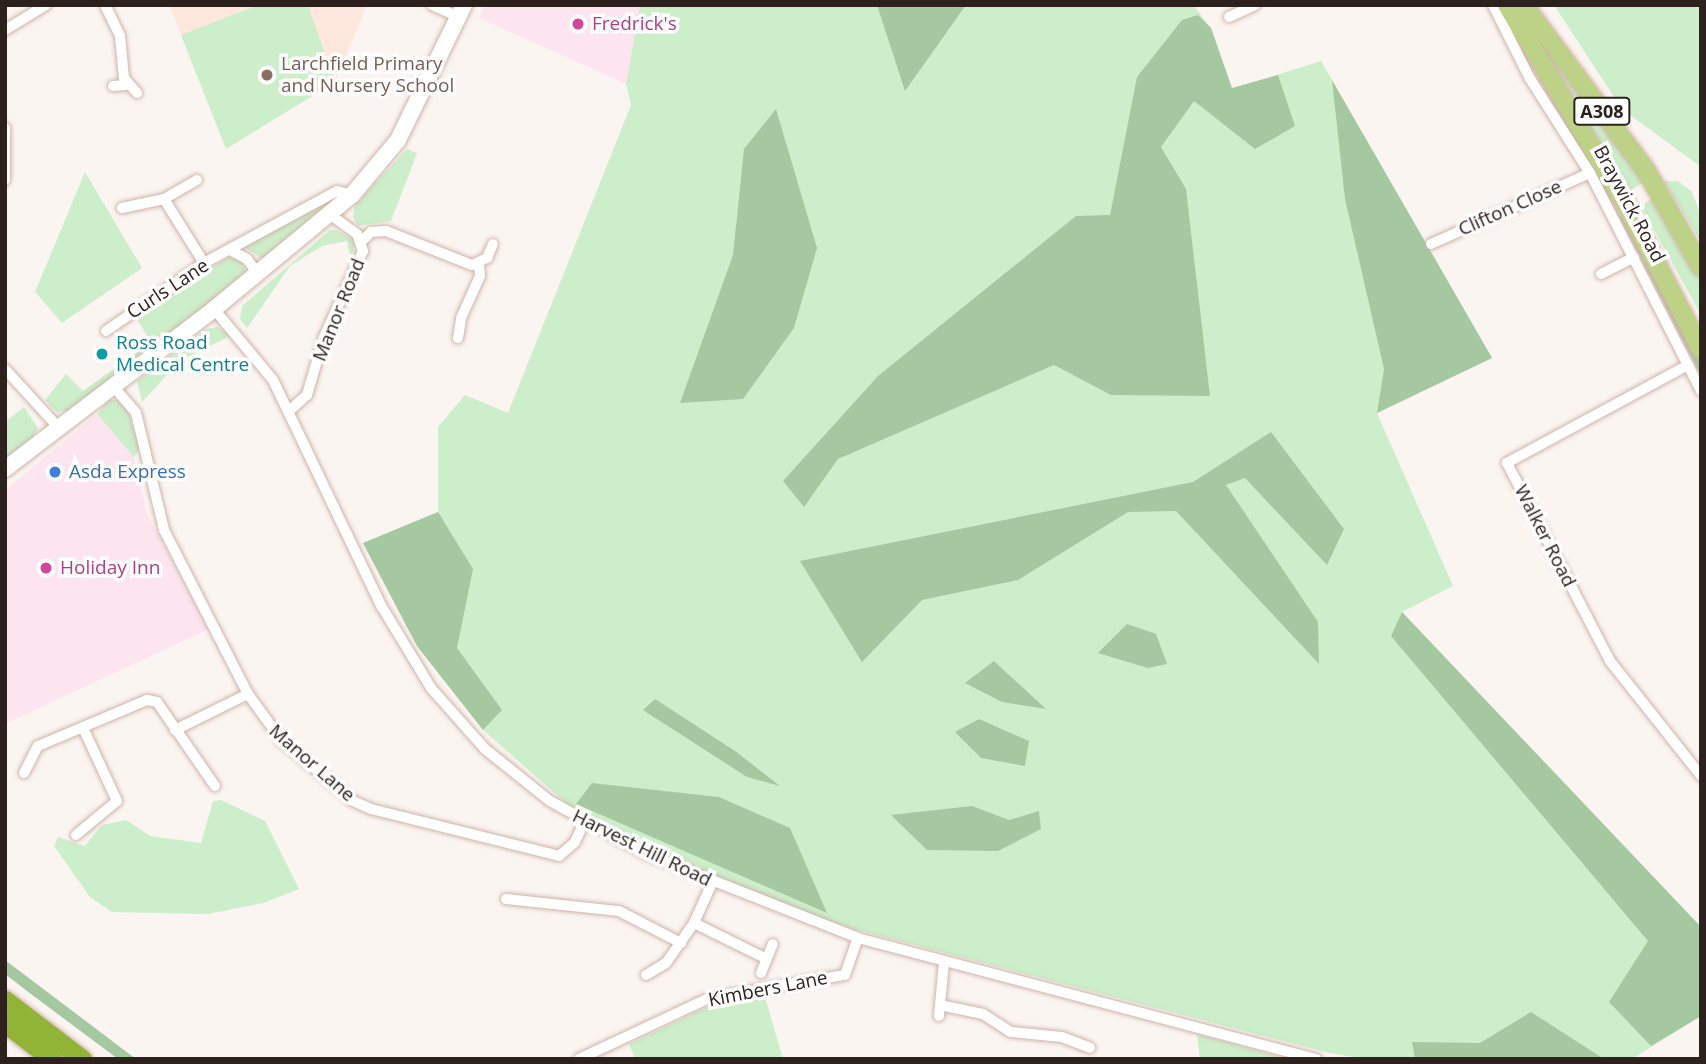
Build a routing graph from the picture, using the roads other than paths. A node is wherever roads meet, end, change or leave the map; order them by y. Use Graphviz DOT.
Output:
graph roads {
  1 [pos="46,5"];
  2 [pos="104,5"];
  3 [pos="432,5"];
  4 [pos="1255,5"];
  5 [pos="1493,5"];
  6 [pos="1507,5"];
  7 [pos="1524,5"];
  8 [pos="462,11"];
  9 [pos="1229,17"];
  10 [pos="5,30"];
  11 [pos="126,85"];
  12 [pos="113,86"];
  13 [pos="137,93"];
  14 [pos="5,128"];
  15 [pos="6,152"];
  16 [pos="1590,173"];
  17 [pos="5,180"];
  18 [pos="197,180"];
  19 [pos="352,195"];
  20 [pos="164,199"];
  21 [pos="122,208"];
  22 [pos="331,215"];
  23 [pos="362,241"];
  24 [pos="1430,243"];
  25 [pos="493,244"];
  26 [pos="232,251"];
  27 [pos="1634,257"];
  28 [pos="204,263"];
  29 [pos="480,264"];
  30 [pos="1701,267"];
  31 [pos="258,274"];
  32 [pos="1601,274"];
  33 [pos="214,309"];
  34 [pos="106,331"];
  35 [pos="458,338"];
  36 [pos="1701,349"];
  37 [pos="1688,365"];
  38 [pos="5,369"];
  39 [pos="112,385"];
  40 [pos="1701,391"];
  41 [pos="289,411"];
  42 [pos="57,426"];
  43 [pos="5,469"];
  44 [pos="248,694"];
  45 [pos="84,730"];
  46 [pos="175,730"];
  47 [pos="24,774"];
  48 [pos="1701,776"];
  49 [pos="215,786"];
  50 [pos="584,823"];
  51 [pos="76,835"];
  52 [pos="712,883"];
  53 [pos="506,899"];
  54 [pos="694,923"];
  55 [pos="858,938"];
  56 [pos="681,943"];
  57 [pos="773,944"];
  58 [pos="767,959"];
  59 [pos="944,962"];
  60 [pos="761,973"];
  61 [pos="646,975"];
  62 [pos="6,1006"];
  63 [pos="1090,1048"];
  64 [pos="52,1059"];
  65 [pos="82,1059"];
  66 [pos="579,1059"];
  67 [pos="1316,1059"];
  1 -- 10 [label="street"];
  2 -- 11 [label="street"];
  3 -- 8 [label="street"];
  4 -- 9 [label="street"];
  5 -- 16 [label="street, Braywick Road"];
  6 -- 36 [label="main road, A308"];
  7 -- 30 [label="main road, Braywick Road / A308"];
  8 -- 19 [label="street"];
  11 -- 12 [label="street"];
  11 -- 13 [label="street"];
  14 -- 15 [label="street"];
  15 -- 17 [label="street"];
  16 -- 24 [label="street, Clifton Close"];
  16 -- 27 [label="street, Braywick Road"];
  18 -- 20 [label="street"];
  19 -- 22 [label="street"];
  19 -- 26 [label="street, Curls Lane"];
  20 -- 21 [label="street"];
  20 -- 28 [label="street"];
  22 -- 23 [label="street, Manor Road"];
  22 -- 31 [label="street"];
  23 -- 29 [label="street"];
  23 -- 41 [label="street, Manor Road"];
  25 -- 29 [label="street"];
  26 -- 28 [label="street, Curls Lane"];
  26 -- 31 [label="street, Curls Lane"];
  27 -- 32 [label="street"];
  27 -- 37 [label="street, Braywick Road"];
  28 -- 34 [label="street, Curls Lane"];
  29 -- 35 [label="street"];
  31 -- 33 [label="street"];
  33 -- 39 [label="street"];
  33 -- 41 [label="street, Harvest Hill Road"];
  37 -- 40 [label="street, Braywick Road"];
  37 -- 48 [label="street, Walker Road"];
  38 -- 42 [label="street"];
  39 -- 42 [label="street"];
  39 -- 44 [label="street, Manor Lane"];
  41 -- 50 [label="street, Harvest Hill Road"];
  42 -- 43 [label="street"];
  44 -- 46 [label="street"];
  44 -- 50 [label="street, Manor Lane"];
  45 -- 46 [label="street"];
  45 -- 47 [label="street"];
  45 -- 51 [label="street"];
  46 -- 49 [label="street"];
  50 -- 52 [label="street, Harvest Hill Road"];
  52 -- 54 [label="street"];
  52 -- 55 [label="street, Harvest Hill Road"];
  53 -- 56 [label="street"];
  54 -- 56 [label="street"];
  54 -- 58 [label="street"];
  55 -- 59 [label="street, Harvest Hill Road"];
  55 -- 66 [label="street, Kimbers Lane"];
  56 -- 61 [label="street"];
  57 -- 58 [label="street"];
  58 -- 60 [label="street"];
  59 -- 63 [label="street"];
  59 -- 67 [label="street, Harvest Hill Road"];
  62 -- 64 [label="highway"];
  62 -- 65 [label="highway"];
}
